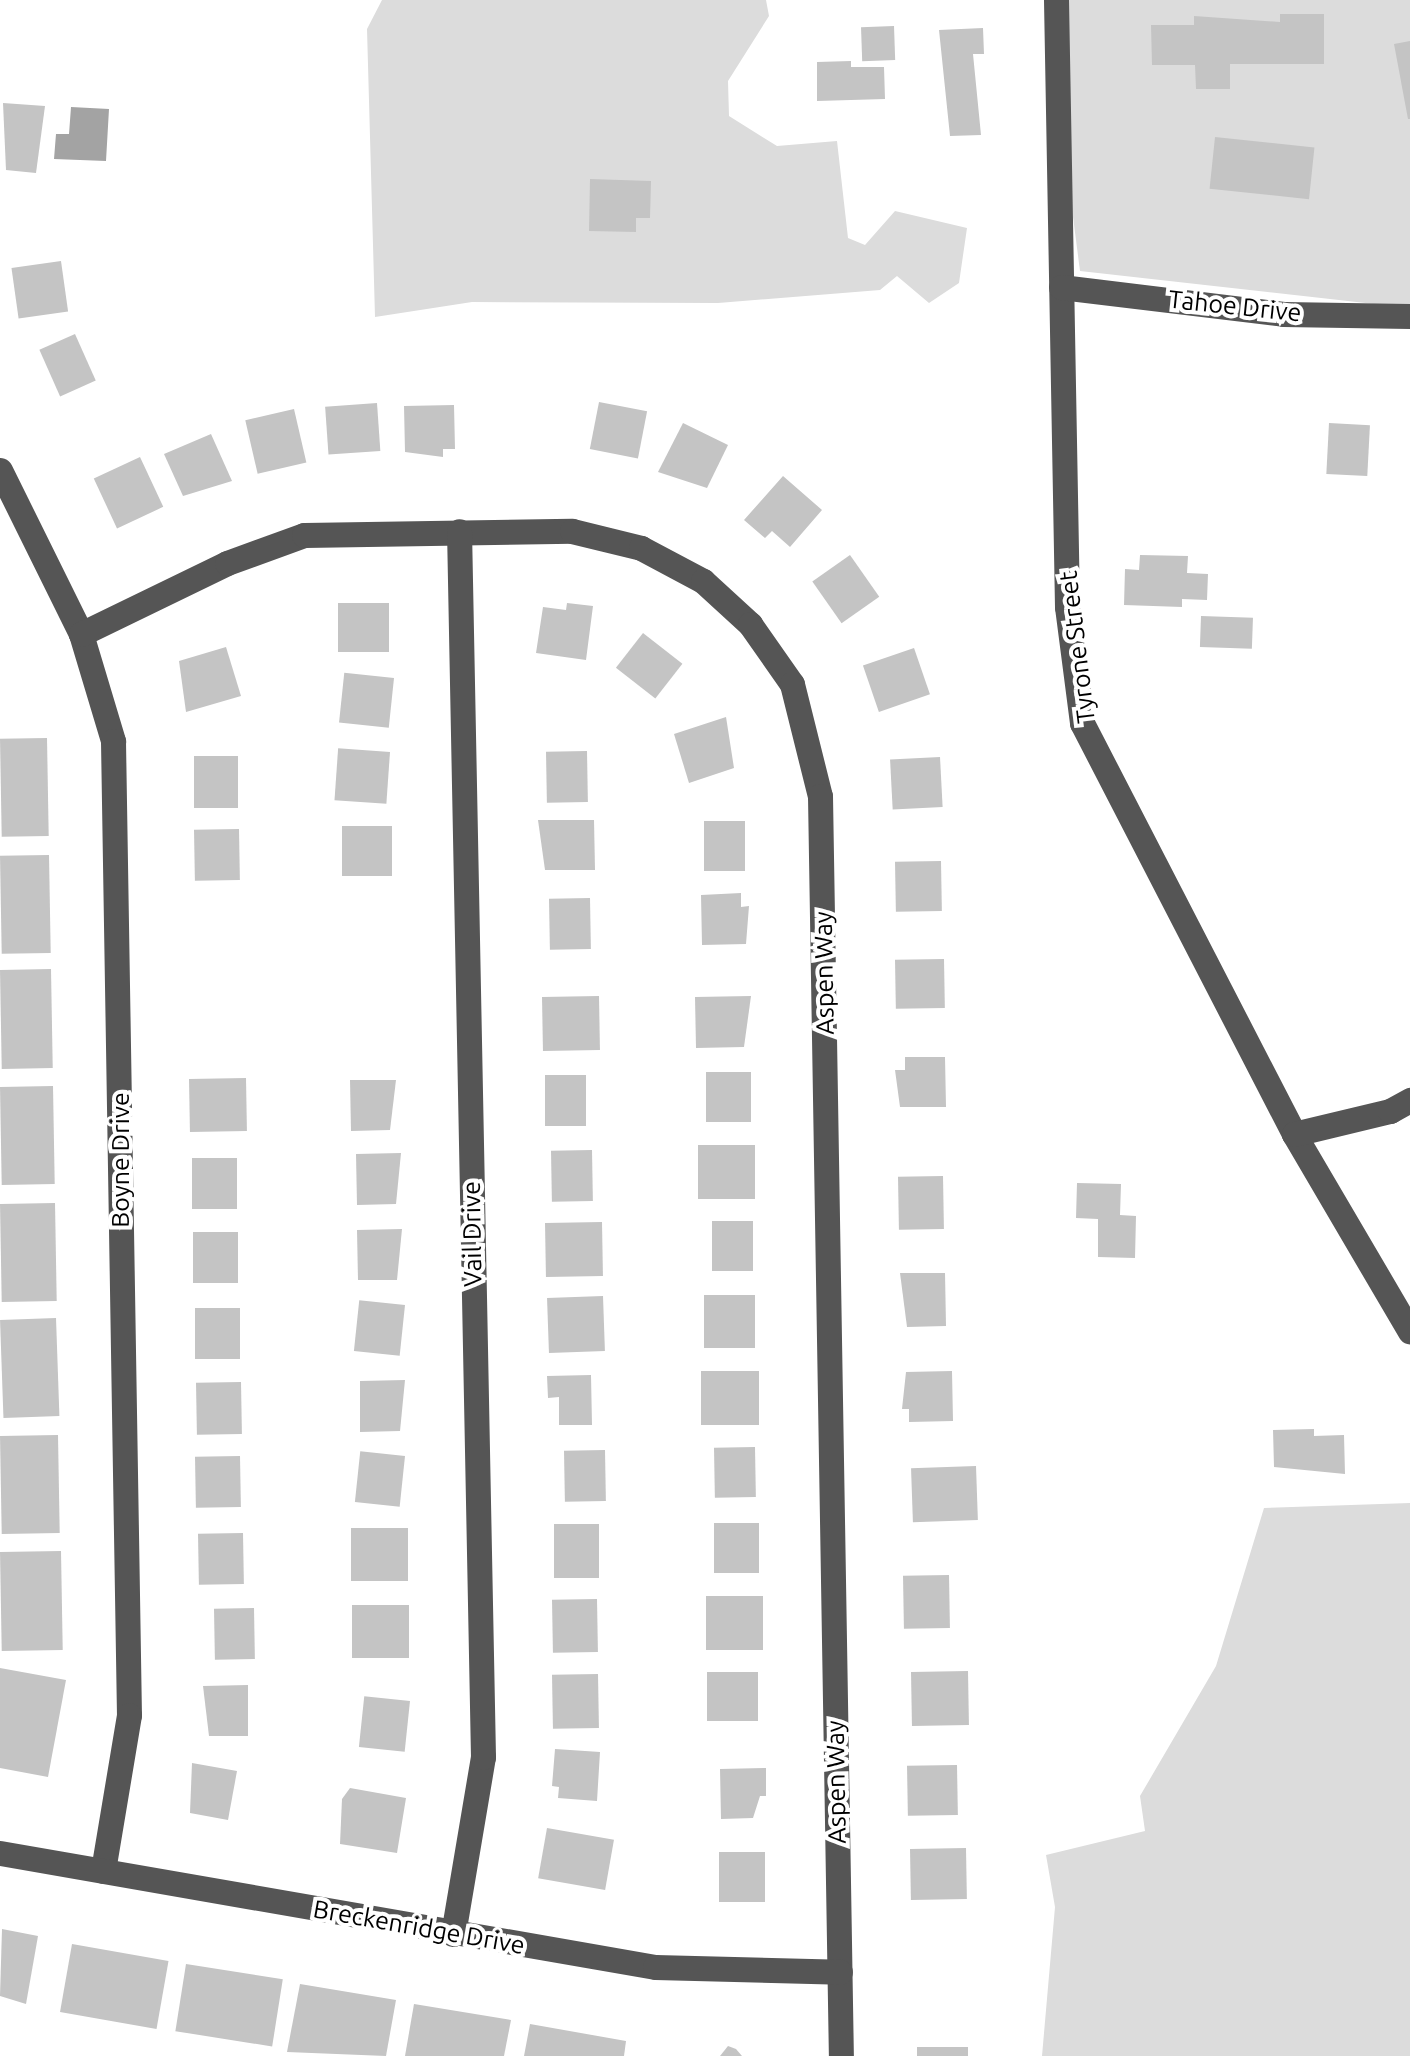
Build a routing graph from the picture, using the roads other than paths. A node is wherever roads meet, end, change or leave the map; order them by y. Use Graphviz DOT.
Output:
graph roads {
  1 [pos="1056,0"];
  2 [pos="1061,287"];
  3 [pos="1410,316"];
  4 [pos="3,486"];
  5 [pos="459,531"];
  6 [pos="81,634"];
  7 [pos="1410,1100"];
  8 [pos="1294,1134"];
  9 [pos="1410,1332"];
  10 [pos="0,1853"];
  11 [pos="102,1871"];
  12 [pos="453,1934"];
  13 [pos="840,1972"];
  14 [pos="840,2056"];
  1 -- 2 [label="street, Tyrone Street"];
  2 -- 3 [label="street, Tahoe Drive"];
  2 -- 8 [label="street, Tyrone Street"];
  4 -- 6 [label="street, Boyne Drive"];
  5 -- 6 [label="street, Aspen Way"];
  5 -- 12 [label="street, Vail Drive"];
  5 -- 13 [label="street, Aspen Way"];
  6 -- 11 [label="street, Boyne Drive"];
  7 -- 8 [label="street"];
  8 -- 9 [label="street, Tyrone Street"];
  10 -- 11 [label="street, Breckenridge Drive"];
  11 -- 12 [label="street, Breckenridge Drive"];
  12 -- 13 [label="street, Breckenridge Drive"];
  13 -- 14 [label="street, Aspen Way"];
}
